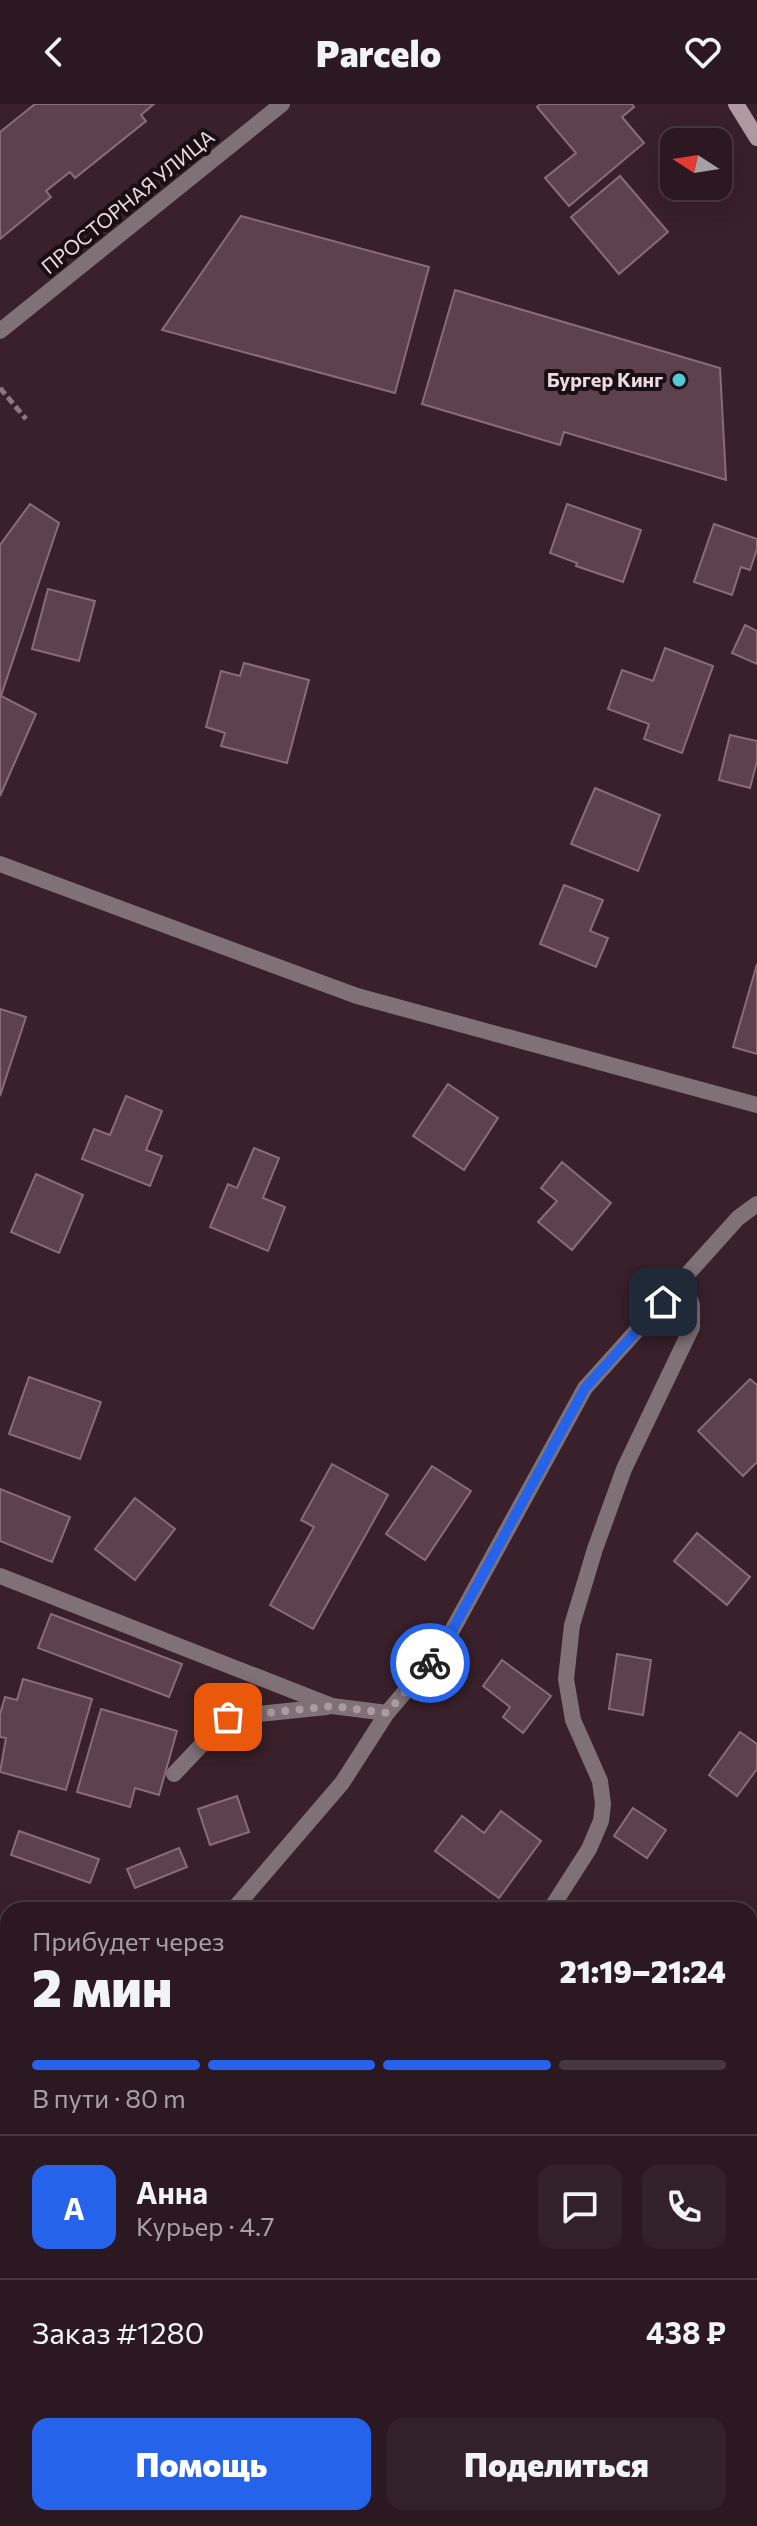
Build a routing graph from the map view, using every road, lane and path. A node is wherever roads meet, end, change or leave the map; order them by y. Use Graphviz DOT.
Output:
graph roads {
  1 [pos="282,104"];
  2 [pos="736,104"];
  3 [pos="757,138"];
  4 [pos="0,331"];
  5 [pos="0,388"];
  6 [pos="26,419"];
  7 [pos="0,864"];
  8 [pos="757,1105"];
  9 [pos="757,1204"];
  10 [pos="682,1280"];
  11 [pos="0,1576"];
  12 [pos="332,1706"];
  13 [pos="387,1713"];
  14 [pos="174,1774"];
  15 [pos="240,1902"];
  16 [pos="555,1902"];
  1 -- 4 [label="street, ПРОСТОРНАЯ УЛИЦА"];
  2 -- 3 [label="main road"];
  5 -- 6 [label="path"];
  7 -- 8 [label="street"];
  9 -- 10 [label="street"];
  10 -- 13 [label="street"];
  10 -- 16 [label="street"];
  11 -- 12 [label="street"];
  12 -- 13 [label="street"];
  12 -- 14 [label="street"];
  13 -- 15 [label="street"];
}
